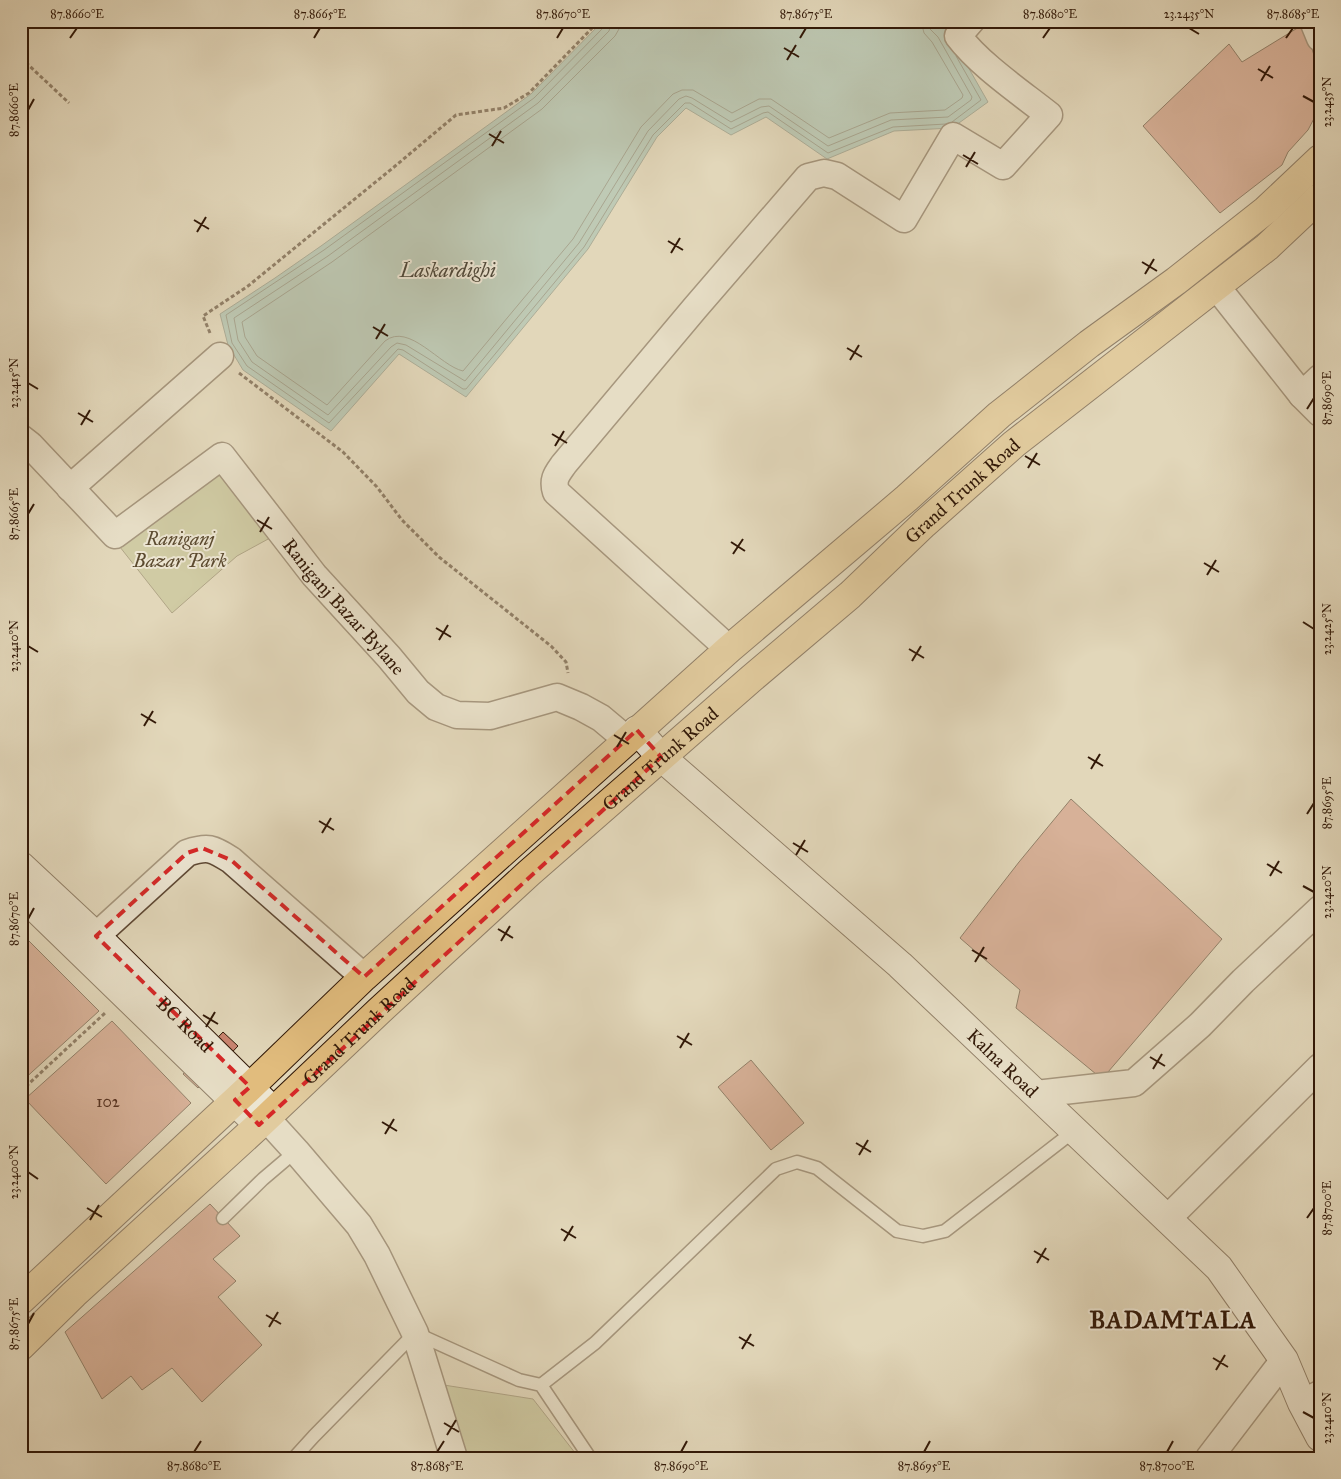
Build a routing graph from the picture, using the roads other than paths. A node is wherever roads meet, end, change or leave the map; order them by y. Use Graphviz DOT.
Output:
graph roads {
  1 [pos="971,21"];
  2 [pos="1313,21"];
  3 [pos="1320,38"];
  4 [pos="1320,158"];
  5 [pos="1320,197"];
  6 [pos="1216,286"];
  7 [pos="220,356"];
  8 [pos="1311,386"];
  9 [pos="1320,413"];
  10 [pos="21,438"];
  11 [pos="70,488"];
  12 [pos="729,649"];
  13 [pos="632,734"];
  14 [pos="661,757"];
  15 [pos="21,866"];
  16 [pos="21,894"];
  17 [pos="1320,909"];
  18 [pos="89,944"];
  19 [pos="364,976"];
  20 [pos="1320,1067"];
  21 [pos="242,1094"];
  22 [pos="1036,1094"];
  23 [pos="266,1118"];
  24 [pos="1074,1131"];
  25 [pos="296,1151"];
  26 [pos="223,1218"];
  27 [pos="1167,1219"];
  28 [pos="21,1300"];
  29 [pos="416,1333"];
  30 [pos="21,1346"];
  31 [pos="1284,1360"];
  32 [pos="541,1385"];
  33 [pos="1311,1398"];
  34 [pos="1320,1437"];
  35 [pos="294,1458"];
  36 [pos="454,1458"];
  37 [pos="590,1458"];
  38 [pos="1209,1458"];
  1 -- 12 [label="street"];
  2 -- 3 [label="street"];
  4 -- 12 [label="highway, Grand Trunk Road"];
  5 -- 6 [label="highway, Grand Trunk Road"];
  6 -- 8 [label="street"];
  6 -- 14 [label="highway, Grand Trunk Road"];
  7 -- 11 [label="street"];
  8 -- 9 [label="street"];
  10 -- 11 [label="street, Raniganj Bazar Bylane"];
  11 -- 13 [label="street, Raniganj Bazar Bylane"];
  12 -- 13 [label="highway, Grand Trunk Road"];
  13 -- 14 [label="street, Kalna Road"];
  13 -- 19 [label="highway, Grand Trunk Road"];
  14 -- 22 [label="street, Kalna Road"];
  14 -- 23 [label="highway, Grand Trunk Road"];
  15 -- 18 [label="street"];
  16 -- 18 [label="street"];
  17 -- 22 [label="street"];
  18 -- 19 [label="street"];
  18 -- 21 [label="street, BC Road"];
  18 -- 21 [label="street, BC Road"];
  19 -- 21 [label="highway, Grand Trunk Road"];
  20 -- 27 [label="street"];
  21 -- 23 [label="street, BC Road"];
  21 -- 28 [label="highway, Grand Trunk Road"];
  22 -- 24 [label="street, Kalna Road"];
  23 -- 25 [label="street"];
  23 -- 30 [label="highway, Grand Trunk Road"];
  24 -- 27 [label="street, Kalna Road"];
  24 -- 32 [label="lane"];
  25 -- 26 [label="lane"];
  25 -- 29 [label="street"];
  27 -- 31 [label="street, Kalna Road"];
  29 -- 32 [label="lane"];
  29 -- 35 [label="lane"];
  29 -- 36 [label="street"];
  31 -- 33 [label="street, Kalna Road"];
  31 -- 38 [label="street"];
  32 -- 37 [label="lane"];
  33 -- 34 [label="street, Kalna Road"];
}
